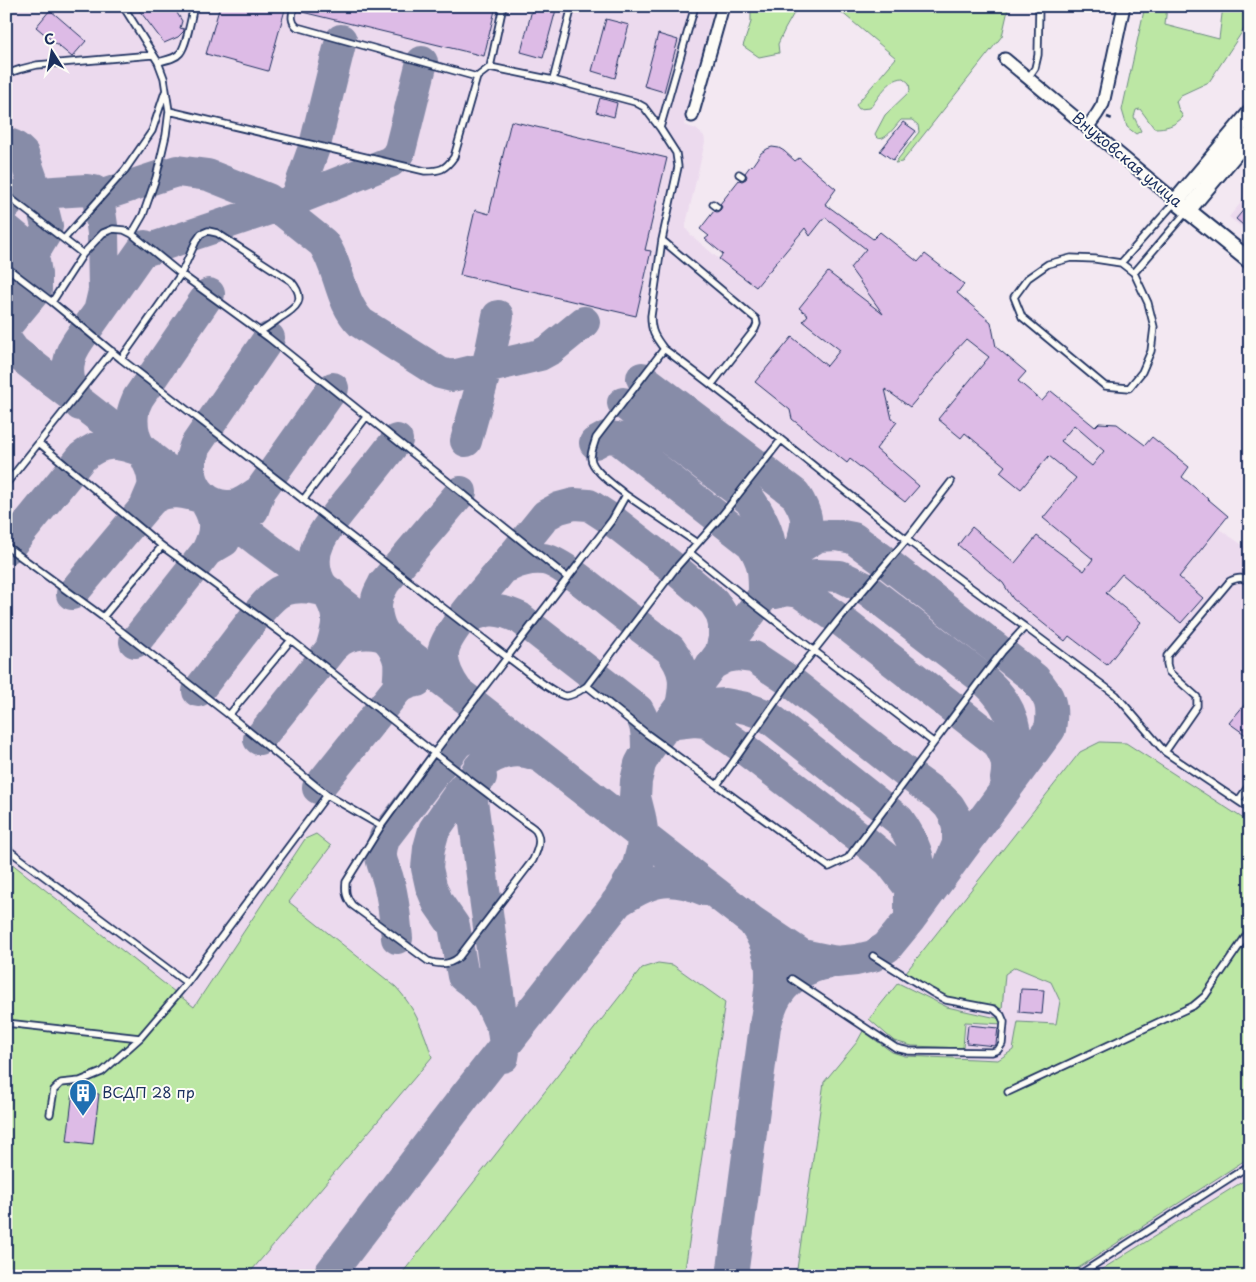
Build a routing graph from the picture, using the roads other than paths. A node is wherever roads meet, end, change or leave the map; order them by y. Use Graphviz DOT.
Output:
graph roads {
  1 [pos="123,6"];
  2 [pos="194,6"];
  3 [pos="294,6"];
  4 [pos="503,6"];
  5 [pos="572,6"];
  6 [pos="695,6"];
  7 [pos="723,6"];
  8 [pos="1039,6"];
  9 [pos="1124,6"];
  10 [pos="152,55"];
  11 [pos="1005,59"];
  12 [pos="158,62"];
  13 [pos="490,66"];
  14 [pos="6,74"];
  15 [pos="477,77"];
  16 [pos="1028,78"];
  17 [pos="554,80"];
  18 [pos="166,90"];
  19 [pos="169,111"];
  20 [pos="1250,112"];
  21 [pos="692,116"];
  22 [pos="660,128"];
  23 [pos="1088,128"];
  24 [pos="1250,136"];
  25 [pos="6,195"];
  26 [pos="1182,206"];
  27 [pos="132,234"];
  28 [pos="64,239"];
  29 [pos="662,240"];
  30 [pos="83,254"];
  31 [pos="1250,262"];
  32 [pos="1121,263"];
  33 [pos="6,267"];
  34 [pos="1134,273"];
  35 [pos="181,274"];
  36 [pos="52,302"];
  37 [pos="260,332"];
  38 [pos="664,349"];
  39 [pos="112,352"];
  40 [pos="121,359"];
  41 [pos="712,384"];
  42 [pos="367,416"];
  43 [pos="781,440"];
  44 [pos="39,443"];
  45 [pos="951,482"];
  46 [pos="6,484"];
  47 [pos="626,495"];
  48 [pos="304,500"];
  49 [pos="906,539"];
  50 [pos="697,543"];
  51 [pos="162,546"];
  52 [pos="7,548"];
  53 [pos="689,552"];
  54 [pos="568,578"];
  55 [pos="1250,583"];
  56 [pos="103,617"];
  57 [pos="1025,627"];
  58 [pos="291,640"];
  59 [pos="815,651"];
  60 [pos="507,657"];
  61 [pos="587,686"];
  62 [pos="229,715"];
  63 [pos="934,742"];
  64 [pos="1165,752"];
  65 [pos="434,753"];
  66 [pos="1250,784"];
  67 [pos="717,785"];
  68 [pos="327,795"];
  69 [pos="1238,801"];
  70 [pos="1250,809"];
  71 [pos="381,826"];
  72 [pos="6,848"];
  73 [pos="1250,930"];
  74 [pos="873,956"];
  75 [pos="792,979"];
  76 [pos="187,983"];
  77 [pos="6,1023"];
  78 [pos="140,1038"];
  79 [pos="1008,1092"];
  80 [pos="50,1114"];
  81 [pos="1250,1165"];
  82 [pos="1077,1276"];
  1 -- 10 [label="lane"];
  2 -- 12 [label="lane"];
  3 -- 15 [label="lane"];
  4 -- 13 [label="lane"];
  5 -- 17 [label="lane"];
  6 -- 22 [label="lane"];
  7 -- 21 [label="street"];
  8 -- 16 [label="lane"];
  9 -- 23 [label="street"];
  10 -- 12 [label="lane"];
  10 -- 14 [label="lane"];
  11 -- 16 [label="street, Внуковская улица"];
  12 -- 18 [label="lane"];
  13 -- 15 [label="lane"];
  13 -- 17 [label="lane"];
  15 -- 19 [label="lane"];
  16 -- 23 [label="street, Внуковская улица"];
  17 -- 22 [label="lane"];
  18 -- 19 [label="lane"];
  18 -- 28 [label="lane"];
  19 -- 27 [label="lane"];
  20 -- 26 [label="street"];
  22 -- 29 [label="lane"];
  23 -- 26 [label="street, Внуковская улица"];
  24 -- 26 [label="street"];
  25 -- 28 [label="lane"];
  26 -- 31 [label="street, Внуковская улица"];
  26 -- 32 [label="lane"];
  26 -- 34 [label="lane"];
  27 -- 30 [label="lane"];
  27 -- 35 [label="lane"];
  28 -- 30 [label="lane"];
  29 -- 38 [label="lane"];
  29 -- 41 [label="lane"];
  30 -- 36 [label="lane"];
  32 -- 34 [label="lane"];
  32 -- 34 [label="lane"];
  33 -- 36 [label="lane"];
  35 -- 37 [label="lane"];
  35 -- 37 [label="lane"];
  35 -- 40 [label="lane"];
  36 -- 39 [label="lane"];
  37 -- 42 [label="lane"];
  38 -- 41 [label="lane"];
  38 -- 47 [label="lane"];
  39 -- 40 [label="lane"];
  39 -- 44 [label="lane"];
  40 -- 48 [label="lane"];
  41 -- 43 [label="lane"];
  42 -- 48 [label="lane"];
  42 -- 54 [label="lane"];
  43 -- 49 [label="lane"];
  43 -- 50 [label="lane"];
  44 -- 46 [label="lane"];
  44 -- 51 [label="lane"];
  45 -- 49 [label="lane"];
  47 -- 50 [label="lane"];
  47 -- 54 [label="lane"];
  48 -- 60 [label="lane"];
  49 -- 57 [label="lane"];
  49 -- 59 [label="lane"];
  50 -- 53 [label="lane"];
  51 -- 56 [label="lane"];
  51 -- 58 [label="lane"];
  52 -- 56 [label="lane"];
  53 -- 59 [label="lane"];
  53 -- 61 [label="lane"];
  54 -- 60 [label="lane"];
  55 -- 64 [label="lane"];
  56 -- 62 [label="lane"];
  57 -- 63 [label="lane"];
  57 -- 64 [label="lane"];
  58 -- 62 [label="lane"];
  58 -- 65 [label="lane"];
  59 -- 63 [label="lane"];
  59 -- 67 [label="lane"];
  60 -- 61 [label="lane"];
  60 -- 65 [label="lane"];
  61 -- 67 [label="lane"];
  62 -- 68 [label="lane"];
  63 -- 67 [label="lane"];
  64 -- 69 [label="lane"];
  65 -- 71 [label="lane"];
  65 -- 71 [label="lane"];
  66 -- 69 [label="lane"];
  68 -- 71 [label="lane"];
  68 -- 76 [label="lane"];
  69 -- 70 [label="lane"];
  72 -- 76 [label="lane"];
  73 -- 79 [label="lane"];
  74 -- 75 [label="lane"];
  76 -- 78 [label="lane"];
  77 -- 78 [label="lane"];
  78 -- 80 [label="lane"];
  81 -- 82 [label="lane"];
}
